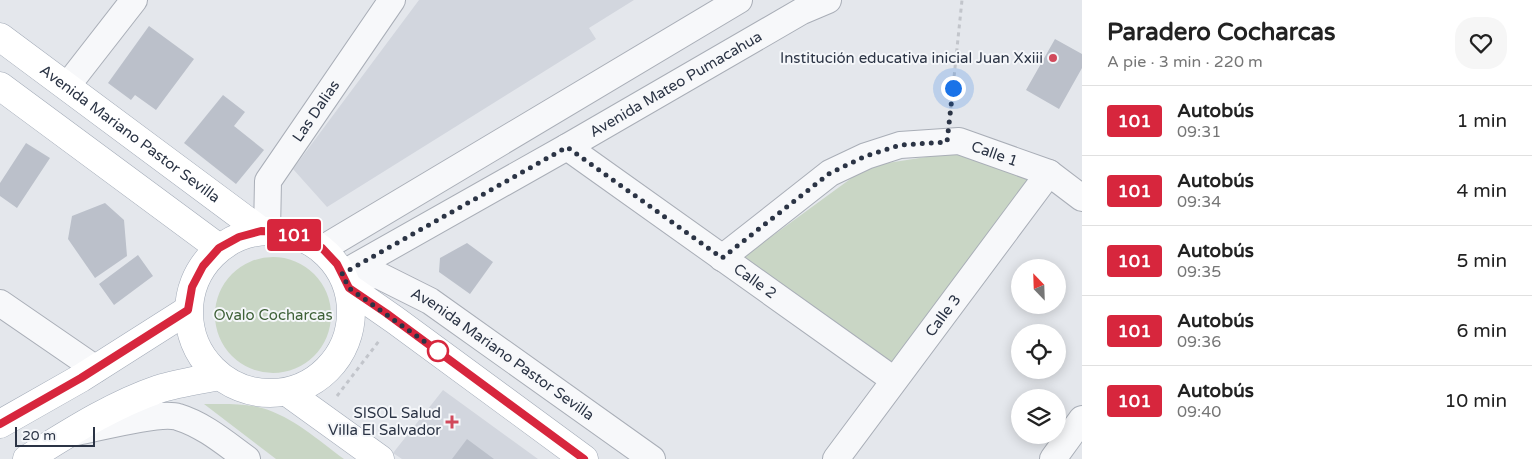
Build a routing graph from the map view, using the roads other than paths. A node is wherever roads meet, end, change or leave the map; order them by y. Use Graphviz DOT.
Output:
graph roads {
  1 [pos="134,0"];
  2 [pos="392,0"];
  3 [pos="739,0"];
  4 [pos="828,0"];
  5 [pos="0,37"];
  6 [pos="0,86"];
  7 [pos="67,86"];
  8 [pos="567,147"];
  9 [pos="1049,173"];
  10 [pos="1082,198"];
  11 [pos="264,231"];
  12 [pos="219,248"];
  13 [pos="322,248"];
  14 [pos="722,258"];
  15 [pos="345,280"];
  16 [pos="0,303"];
  17 [pos="188,310"];
  18 [pos="96,368"];
  19 [pos="219,376"];
  20 [pos="894,380"];
  21 [pos="287,392"];
  22 [pos="1082,419"];
  23 [pos="0,424"];
  24 [pos="68,434"];
  25 [pos="27,459"];
  26 [pos="246,459"];
  27 [pos="380,459"];
  28 [pos="584,459"];
  29 [pos="652,459"];
  30 [pos="836,459"];
  31 [pos="1053,459"];
  1 -- 7 [label="street"];
  2 -- 11 [label="street, Las Dalias"];
  3 -- 13 [label="street"];
  4 -- 8 [label="street, Avenida Mateo Pumacahua"];
  5 -- 7 [label="main road, Avenida Mariano Pastor Sevilla"];
  6 -- 12 [label="main road"];
  7 -- 11 [label="main road, Avenida Mariano Pastor Sevilla"];
  8 -- 14 [label="street, Calle 2"];
  8 -- 15 [label="street, Avenida Mateo Pumacahua"];
  9 -- 10 [label="street, Calle 1"];
  9 -- 14 [label="street, Calle 1"];
  9 -- 20 [label="street, Calle 3"];
  11 -- 12 [label="main road"];
  11 -- 13 [label="main road"];
  12 -- 17 [label="main road"];
  13 -- 15 [label="main road"];
  14 -- 20 [label="street, Calle 2"];
  15 -- 21 [label="main road"];
  15 -- 28 [label="main road, Avenida Mariano Pastor Sevilla"];
  15 -- 29 [label="street, Avenida Mariano Pastor Sevilla"];
  16 -- 18 [label="street"];
  17 -- 18 [label="main road"];
  17 -- 19 [label="main road"];
  18 -- 23 [label="main road"];
  19 -- 21 [label="main road"];
  19 -- 24 [label="main road"];
  20 -- 30 [label="street, Calle 3"];
  21 -- 27 [label="main road"];
  22 -- 31 [label="street"];
  24 -- 25 [label="main road"];
  24 -- 26 [label="street"];
}
